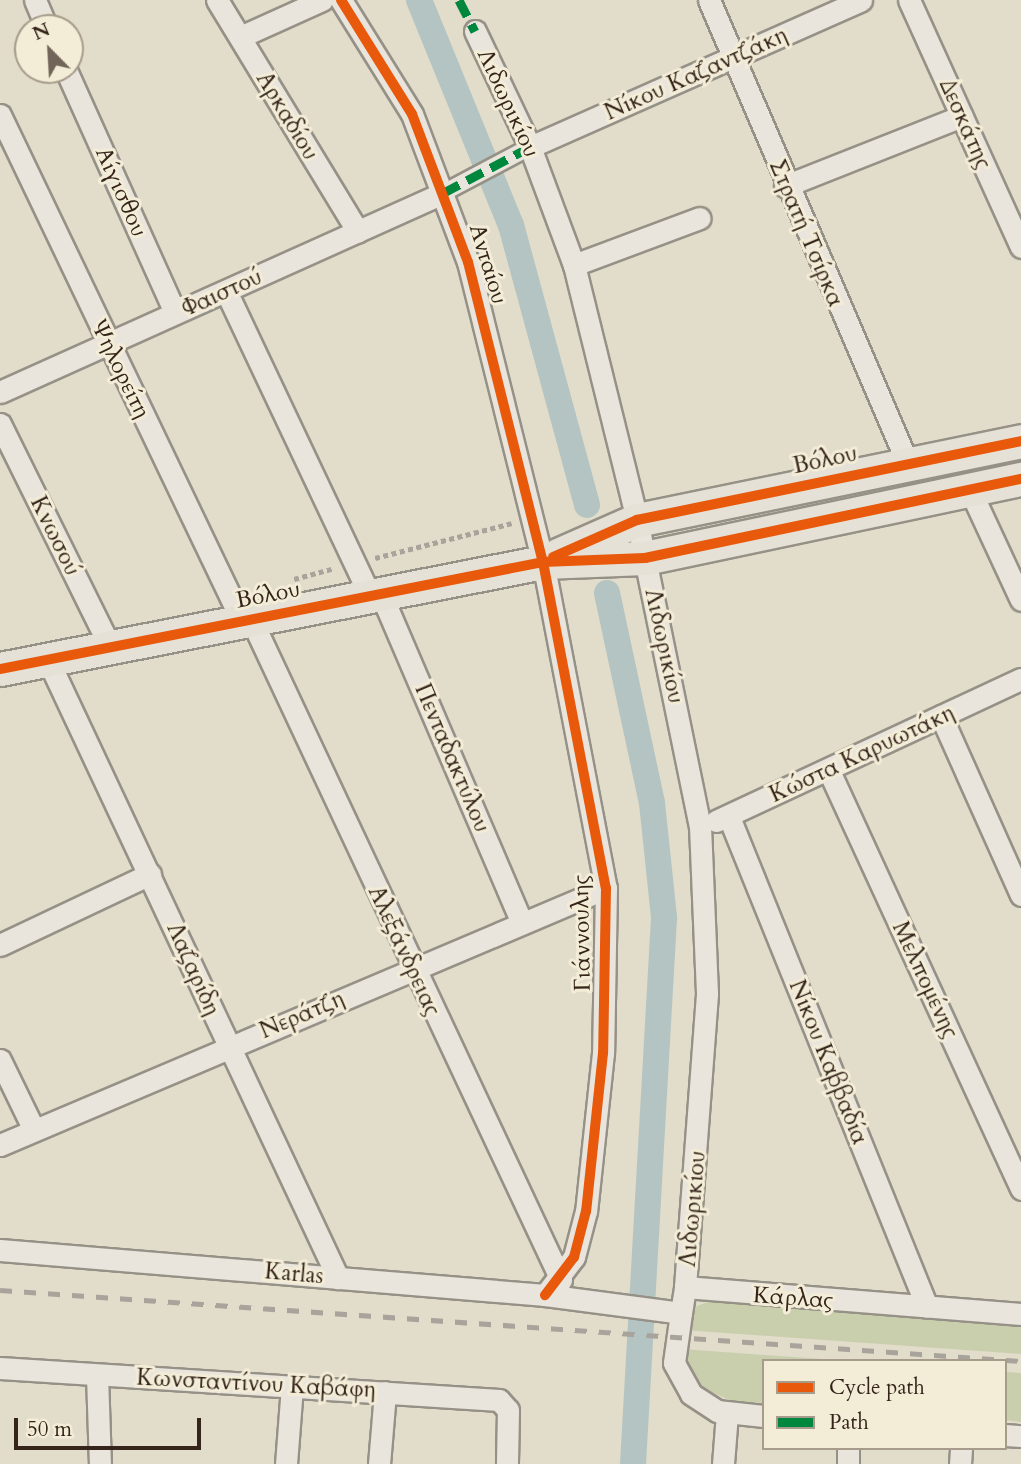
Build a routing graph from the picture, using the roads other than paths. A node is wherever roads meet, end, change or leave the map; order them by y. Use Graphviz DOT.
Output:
graph roads {
  1 [pos="217,0"];
  2 [pos="323,0"];
  3 [pos="341,0"];
  4 [pos="709,0"];
  5 [pos="862,0"];
  6 [pos="909,0"];
  7 [pos="475,31"];
  8 [pos="240,37"];
  9 [pos="733,59"];
  10 [pos="72,84"];
  11 [pos="0,115"];
  12 [pos="962,116"];
  13 [pos="530,147"];
  14 [pos="785,186"];
  15 [pos="443,193"];
  16 [pos="700,218"];
  17 [pos="358,232"];
  18 [pos="1021,247"];
  19 [pos="575,265"];
  20 [pos="226,290"];
  21 [pos="175,313"];
  22 [pos="108,344"];
  23 [pos="0,392"];
  24 [pos="0,424"];
  25 [pos="1021,441"];
  26 [pos="908,464"];
  27 [pos="1021,479"];
  28 [pos="970,490"];
  29 [pos="637,520"];
  30 [pos="645,558"];
  31 [pos="543,562"];
  32 [pos="375,595"];
  33 [pos="1021,600"];
  34 [pos="247,620"];
  35 [pos="110,647"];
  36 [pos="48,660"];
  37 [pos="0,669"];
  38 [pos="1021,679"];
  39 [pos="941,716"];
  40 [pos="829,771"];
  41 [pos="729,817"];
  42 [pos="701,826"];
  43 [pos="150,874"];
  44 [pos="606,888"];
  45 [pos="1021,895"];
  46 [pos="522,923"];
  47 [pos="0,945"];
  48 [pos="412,969"];
  49 [pos="228,1046"];
  50 [pos="0,1060"];
  51 [pos="34,1130"];
  52 [pos="0,1145"];
  53 [pos="1021,1189"];
  54 [pos="0,1250"];
  55 [pos="338,1278"];
  56 [pos="561,1280"];
  57 [pos="685,1287"];
  58 [pos="545,1295"];
  59 [pos="927,1307"];
  60 [pos="675,1312"];
  61 [pos="1021,1314"];
  62 [pos="0,1368"];
  63 [pos="97,1375"];
  64 [pos="292,1386"];
  65 [pos="385,1392"];
  66 [pos="727,1413"];
  67 [pos="762,1416"];
  68 [pos="100,1464"];
  69 [pos="286,1464"];
  70 [pos="379,1464"];
  71 [pos="507,1464"];
  72 [pos="723,1464"];
  1 -- 8 [label="street, Αρκαδίου"];
  2 -- 8 [label="street"];
  3 -- 15 [label="street, Ανταίου"];
  4 -- 9 [label="street, Στρατή Τσίρκα"];
  5 -- 9 [label="street, Νίκου Καζαντζάκη"];
  6 -- 12 [label="street, Δεσκάτης"];
  7 -- 13 [label="street, Λιδωρικίου"];
  8 -- 17 [label="street, Αρκαδίου"];
  9 -- 13 [label="street, Νίκου Καζαντζάκη"];
  9 -- 14 [label="street, Στρατή Τσίρκα"];
  10 -- 21 [label="street, Αίγισθου"];
  11 -- 22 [label="street, Ψηλορείτη"];
  12 -- 14 [label="street"];
  12 -- 18 [label="street, Δεσκάτης"];
  13 -- 15 [label="street"];
  13 -- 19 [label="street, Λιδωρικίου"];
  14 -- 26 [label="street, Στρατή Τσίρκα"];
  15 -- 17 [label="street, Φαιστού"];
  15 -- 31 [label="street, Ανταίου"];
  16 -- 19 [label="street"];
  17 -- 20 [label="street, Φαιστού"];
  19 -- 29 [label="street, Λιδωρικίου"];
  20 -- 21 [label="street, Φαιστού"];
  20 -- 32 [label="street, Πενταδακτύλου"];
  21 -- 22 [label="street, Φαιστού"];
  22 -- 23 [label="street, Φαιστού"];
  22 -- 34 [label="street, Ψηλορείτη"];
  24 -- 35 [label="street, Κνωσού"];
  25 -- 26 [label="main road, Βόλου"];
  26 -- 29 [label="main road, Βόλου"];
  27 -- 28 [label="main road"];
  28 -- 30 [label="main road"];
  28 -- 33 [label="street"];
  29 -- 30 [label="street, Λιδωρικίου"];
  29 -- 31 [label="main road, Βόλου"];
  30 -- 31 [label="main road"];
  30 -- 42 [label="street, Λιδωρικίου"];
  31 -- 32 [label="main road, Βόλου"];
  31 -- 44 [label="street, Γιάννουλης"];
  32 -- 34 [label="main road, Βόλου"];
  32 -- 46 [label="street, Πενταδακτύλου"];
  34 -- 35 [label="main road, Βόλου"];
  34 -- 48 [label="street, Αλεξάνδρειας"];
  35 -- 36 [label="main road, Βόλου"];
  36 -- 37 [label="main road, Βόλου"];
  36 -- 43 [label="street, Λαζαρίδη"];
  38 -- 39 [label="street, Κώστα Καρυωτάκη"];
  39 -- 40 [label="street, Κώστα Καρυωτάκη"];
  39 -- 45 [label="street"];
  40 -- 41 [label="street, Κώστα Καρυωτάκη"];
  40 -- 53 [label="street, Μελπομένης"];
  41 -- 42 [label="street, Κώστα Καρυωτάκη"];
  41 -- 59 [label="street, Νίκου Καββαδία"];
  42 -- 57 [label="street, Λιδωρικίου"];
  43 -- 47 [label="street"];
  43 -- 49 [label="street, Λαζαρίδη"];
  44 -- 46 [label="street, Νεράτζη"];
  44 -- 56 [label="street, Γιάννουλης"];
  46 -- 48 [label="street, Νεράτζη"];
  48 -- 49 [label="street, Νεράτζη"];
  48 -- 56 [label="street, Αλεξάνδρειας"];
  49 -- 51 [label="street, Νεράτζη"];
  49 -- 55 [label="street, Λαζαρίδη"];
  50 -- 51 [label="street"];
  51 -- 52 [label="street, Νεράτζη"];
  54 -- 55 [label="street, Karlas"];
  55 -- 58 [label="street, Karlas"];
  56 -- 58 [label="street, Γιάννουλης"];
  57 -- 59 [label="street, Κάρλας"];
  57 -- 60 [label="street"];
  58 -- 60 [label="street, Karlas"];
  59 -- 61 [label="street, Κάρλας"];
  60 -- 66 [label="street"];
  62 -- 63 [label="street, Κωνσταντίνου Καβάφη"];
  63 -- 64 [label="street, Κωνσταντίνου Καβάφη"];
  63 -- 68 [label="street"];
  64 -- 65 [label="street, Κωνσταντίνου Καβάφη"];
  64 -- 69 [label="street"];
  65 -- 70 [label="street"];
  65 -- 71 [label="street, Κωνσταντίνου Καβάφη"];
  66 -- 67 [label="street"];
  66 -- 72 [label="street"];
}
